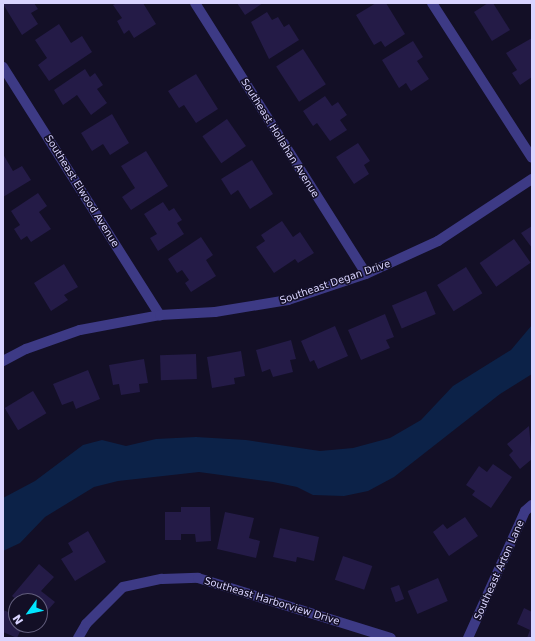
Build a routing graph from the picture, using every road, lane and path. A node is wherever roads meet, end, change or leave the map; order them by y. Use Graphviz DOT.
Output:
graph roads {
  1 [pos="195,3"];
  2 [pos="432,3"];
  3 [pos="3,67"];
  4 [pos="532,158"];
  5 [pos="532,179"];
  6 [pos="366,274"];
  7 [pos="160,315"];
  8 [pos="3,361"];
  9 [pos="532,505"];
  10 [pos="78,638"];
  11 [pos="391,638"];
  12 [pos="468,638"];
  1 -- 6 [label="street, Southeast Hollahan Avenue"];
  2 -- 4 [label="street"];
  3 -- 7 [label="street, Southeast Elwood Avenue"];
  5 -- 6 [label="street, Southeast Degan Drive"];
  6 -- 7 [label="street, Southeast Degan Drive"];
  7 -- 8 [label="street, Southeast Degan Drive"];
  9 -- 12 [label="street, Southeast Arton Lane"];
  10 -- 11 [label="street, Southeast Harborview Drive"];
}
